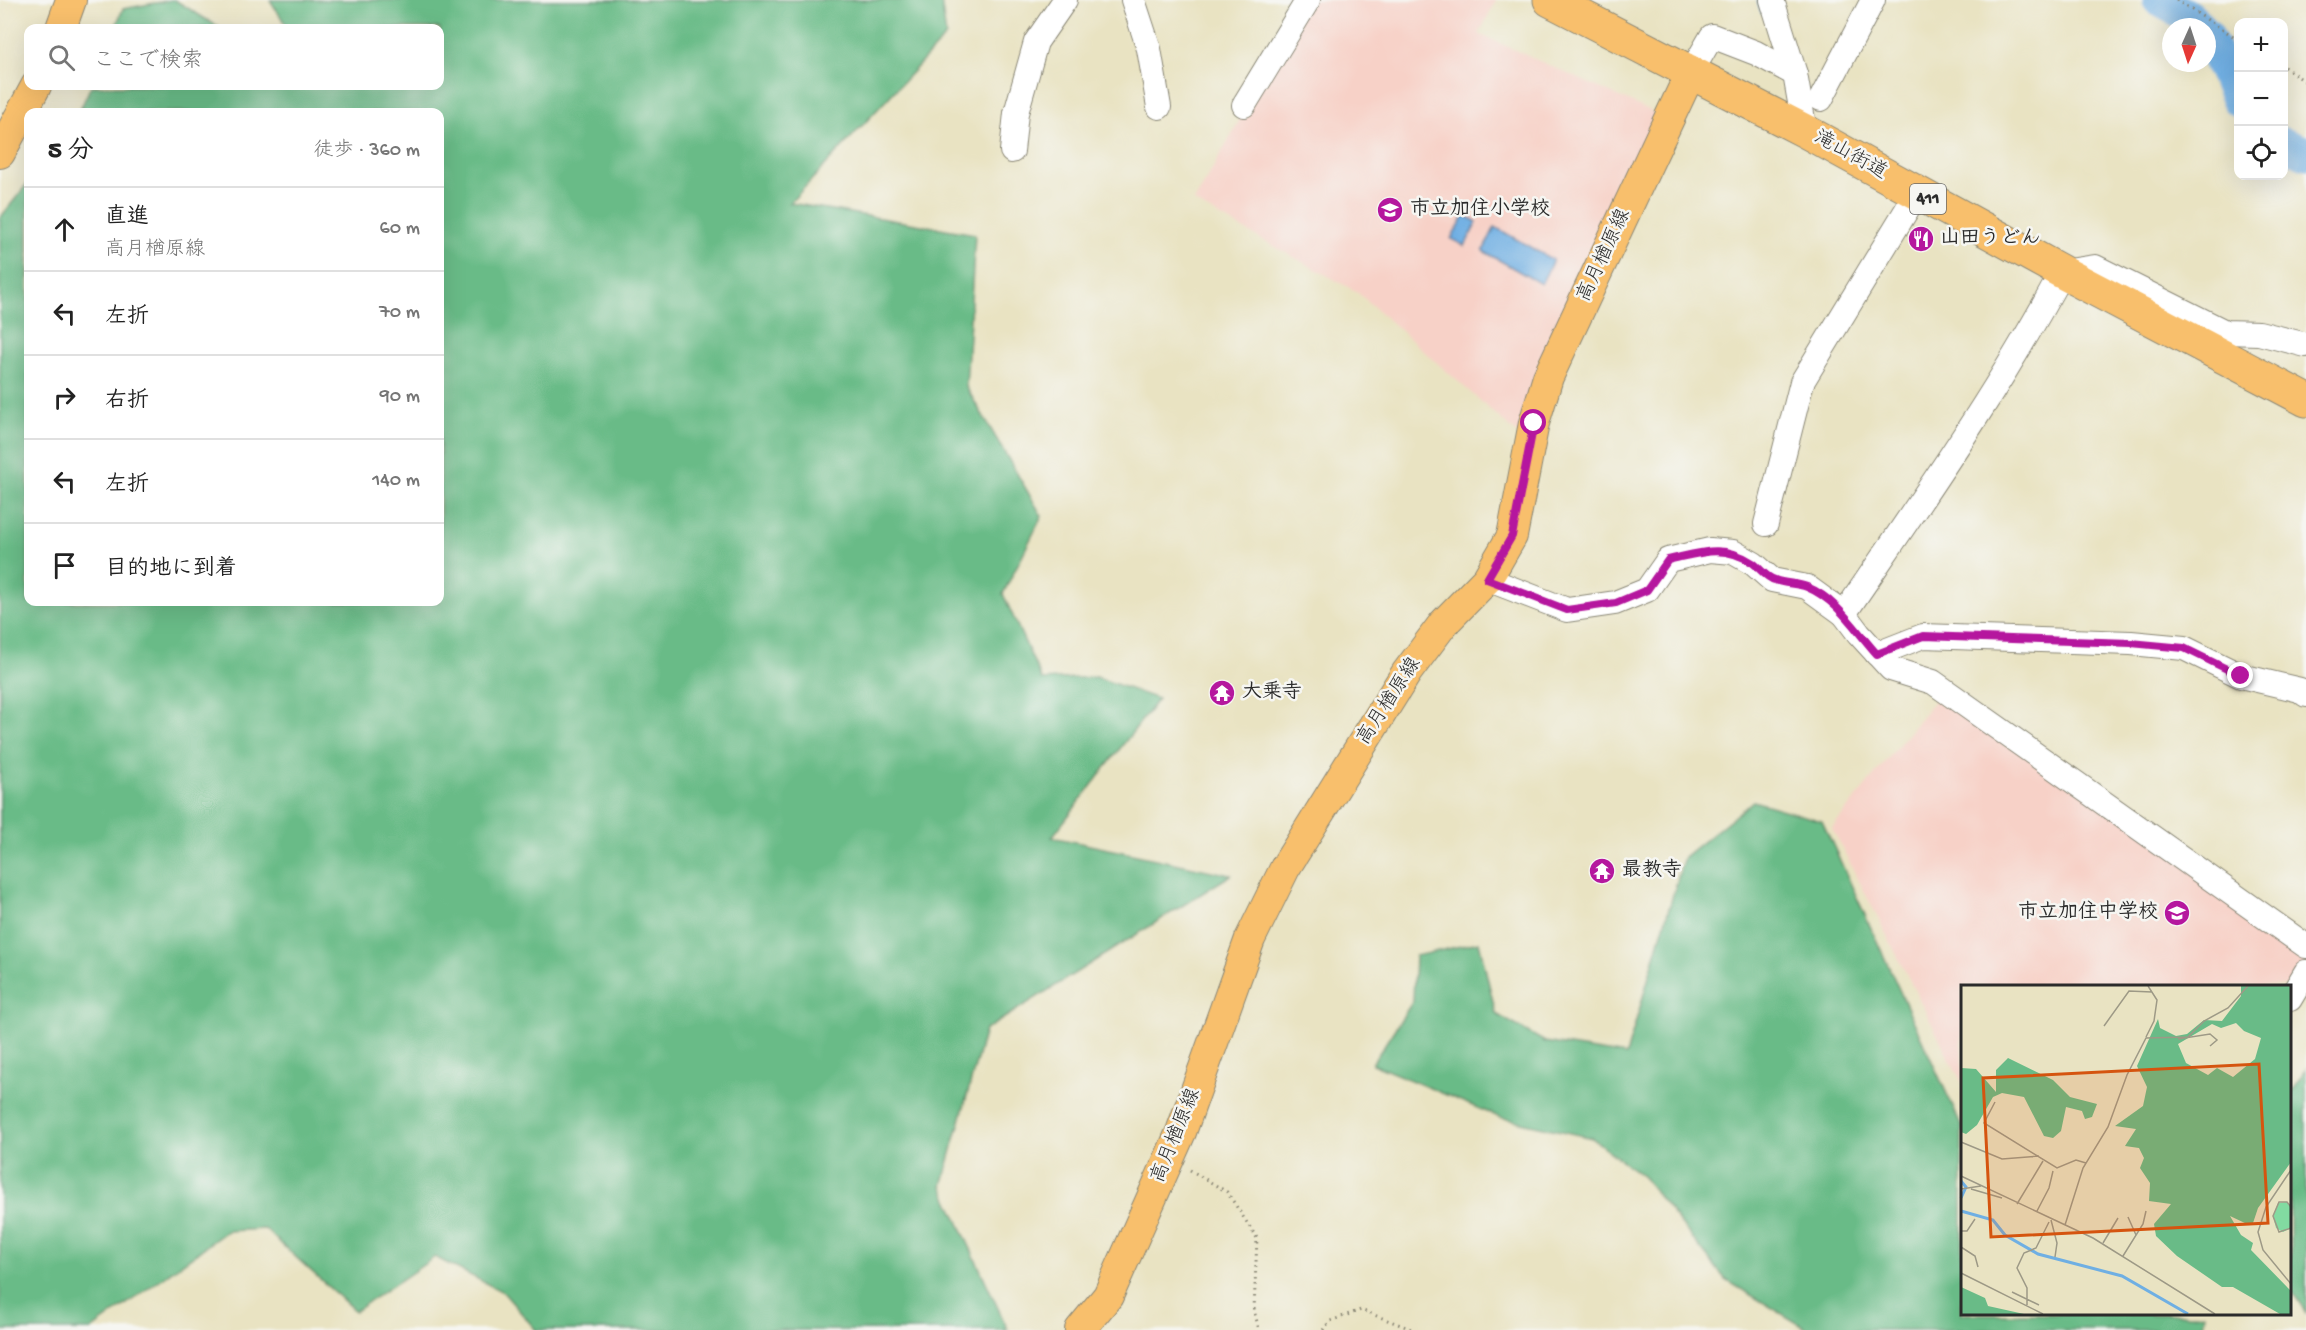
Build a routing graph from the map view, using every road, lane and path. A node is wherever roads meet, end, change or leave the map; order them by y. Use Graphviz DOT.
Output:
graph roads {
  1 [pos="71,0"];
  2 [pos="1065,0"];
  3 [pos="1133,0"];
  4 [pos="1308,0"];
  5 [pos="1550,0"];
  6 [pos="1772,0"];
  7 [pos="1873,0"];
  8 [pos="2176,0"];
  9 [pos="63,24"];
  10 [pos="2234,36"];
  11 [pos="2288,71"];
  12 [pos="1690,74"];
  13 [pos="1795,74"];
  14 [pos="2306,82"];
  15 [pos="34,90"];
  16 [pos="1821,99"];
  17 [pos="1244,105"];
  18 [pos="1160,107"];
  19 [pos="24,108"];
  20 [pos="24,108"];
  21 [pos="1805,131"];
  22 [pos="1012,151"];
  23 [pos="0,153"];
  24 [pos="1917,193"];
  25 [pos="2062,272"];
  26 [pos="2306,345"];
  27 [pos="2306,400"];
  28 [pos="1766,524"];
  29 [pos="1487,579"];
  30 [pos="1844,614"];
  31 [pos="1877,654"];
  32 [pos="2306,695"];
  33 [pos="2306,946"];
  34 [pos="2306,972"];
  35 [pos="2291,996"];
  36 [pos="1170,1157"];
  37 [pos="1080,1330"];
  38 [pos="1258,1330"];
  39 [pos="1323,1330"];
  40 [pos="1414,1330"];
  1 -- 9 [label="main road"];
  2 -- 22 [label="street"];
  3 -- 18 [label="street"];
  4 -- 17 [label="street"];
  5 -- 12 [label="highway, 滝山街道 / 411"];
  6 -- 13 [label="street"];
  7 -- 16 [label="street"];
  8 -- 10 [label="path"];
  11 -- 14 [label="path"];
  12 -- 13 [label="street"];
  12 -- 21 [label="highway, 滝山街道 / 411"];
  12 -- 29 [label="main road, 高月楢原線"];
  13 -- 21 [label="street"];
  15 -- 20 [label="main road"];
  19 -- 23 [label="main road"];
  21 -- 24 [label="highway, 滝山街道 / 411"];
  24 -- 25 [label="highway, 滝山街道 / 411"];
  24 -- 28 [label="street"];
  25 -- 26 [label="street"];
  25 -- 27 [label="highway, 滝山街道 / 411"];
  25 -- 30 [label="street"];
  29 -- 30 [label="street"];
  29 -- 36 [label="main road, 高月楢原線"];
  30 -- 31 [label="street"];
  31 -- 32 [label="street"];
  31 -- 33 [label="street"];
  34 -- 35 [label="street"];
  36 -- 37 [label="main road, 高月楢原線"];
  36 -- 38 [label="path"];
  39 -- 40 [label="path"];
}
